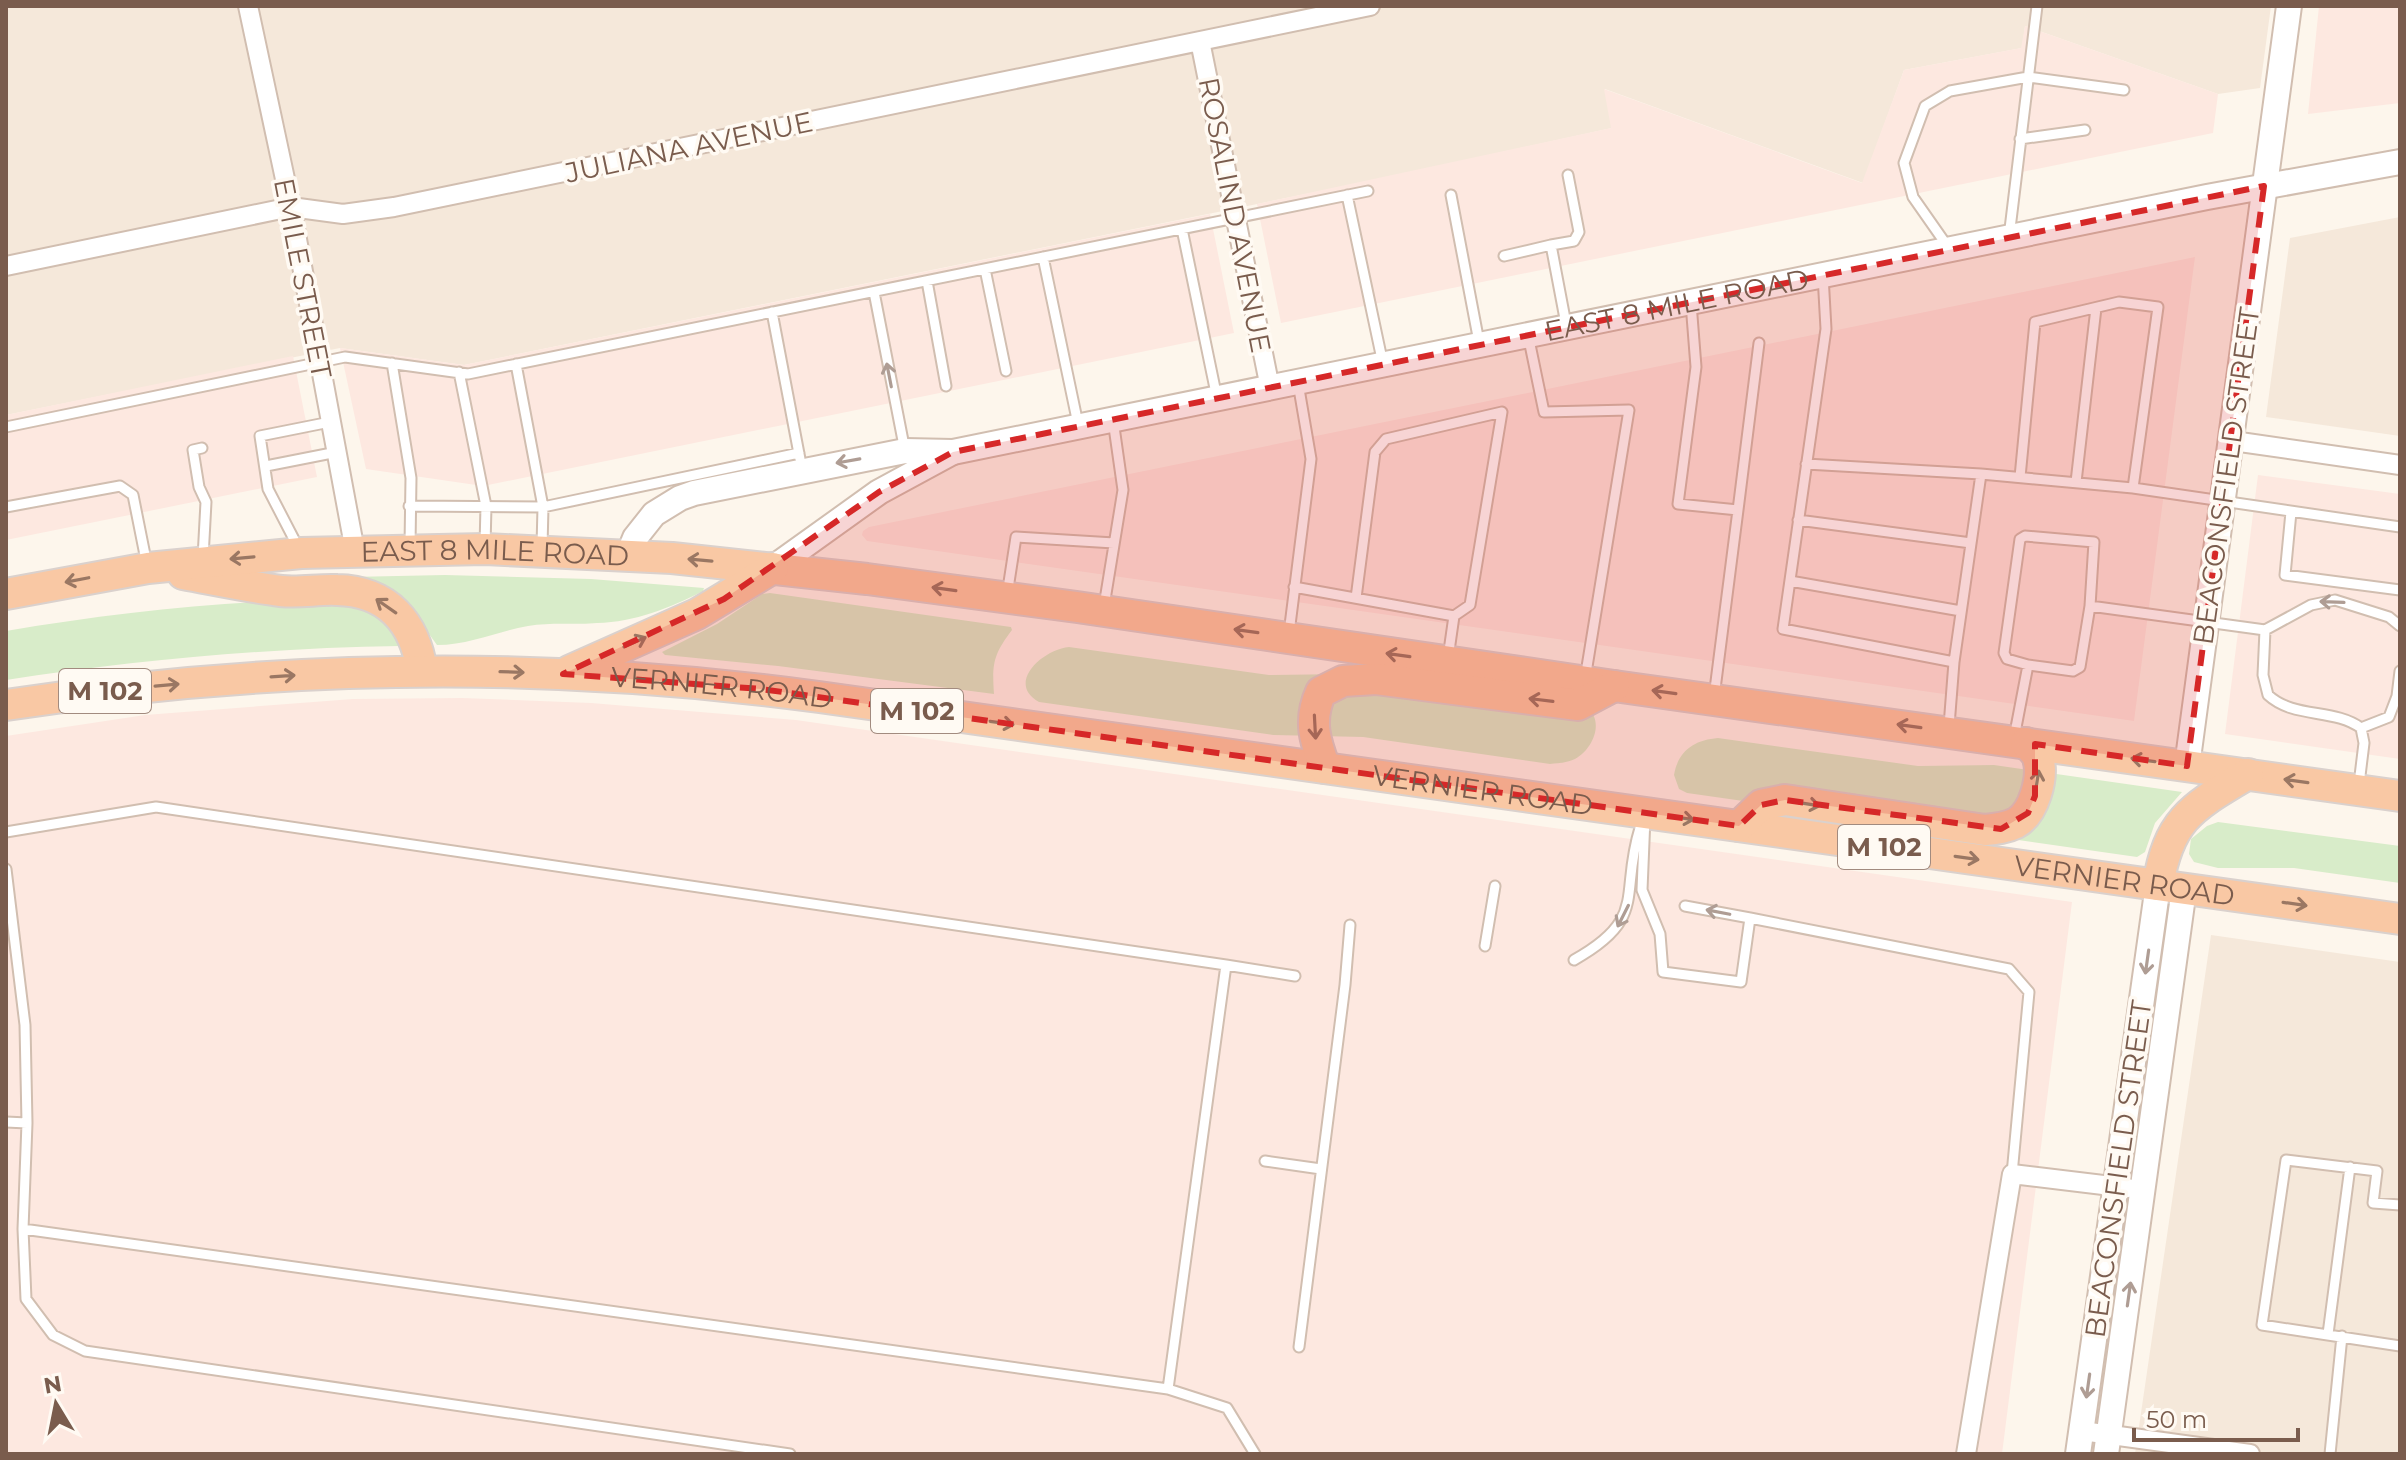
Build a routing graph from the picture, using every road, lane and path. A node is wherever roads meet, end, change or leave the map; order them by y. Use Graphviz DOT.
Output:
graph roads {
  1 [pos="248,6"];
  2 [pos="1370,6"];
  3 [pos="2037,6"];
  4 [pos="2284,8"];
  5 [pos="1200,41"];
  6 [pos="2028,77"];
  7 [pos="2124,90"];
  8 [pos="2085,130"];
  9 [pos="2020,139"];
  10 [pos="2400,162"];
  11 [pos="1568,175"];
  12 [pos="2264,186"];
  13 [pos="1368,191"];
  14 [pos="1347,195"];
  15 [pos="1451,195"];
  16 [pos="291,207"];
  17 [pos="1237,218"];
  18 [pos="1182,229"];
  19 [pos="2008,238"];
  20 [pos="1551,245"];
  21 [pos="1950,250"];
  22 [pos="1504,256"];
  23 [pos="1043,257"];
  24 [pos="6,266"];
  25 [pos="985,269"];
  26 [pos="1823,275"];
  27 [pos="927,281"];
  28 [pos="874,292"];
  29 [pos="1691,303"];
  30 [pos="2096,308"];
  31 [pos="772,312"];
  32 [pos="1567,328"];
  33 [pos="1528,335"];
  34 [pos="1759,343"];
  35 [pos="1480,345"];
  36 [pos="319,362"];
  37 [pos="392,363"];
  38 [pos="516,364"];
  39 [pos="1384,365"];
  40 [pos="1006,371"];
  41 [pos="459,372"];
  42 [pos="1298,383"];
  43 [pos="946,386"];
  44 [pos="1270,388"];
  45 [pos="1217,398"];
  46 [pos="1113,420"];
  47 [pos="330,422"];
  48 [pos="6,427"];
  49 [pos="1078,427"];
  50 [pos="2233,441"];
  51 [pos="202,448"];
  52 [pos="905,451"];
  53 [pos="337,452"];
  54 [pos="953,452"];
  55 [pos="801,461"];
  56 [pos="1806,464"];
  57 [pos="2400,465"];
  58 [pos="264,471"];
  59 [pos="1981,474"];
  60 [pos="2020,477"];
  61 [pos="2076,482"];
  62 [pos="2133,488"];
  63 [pos="2224,500"];
  64 [pos="409,506"];
  65 [pos="486,506"];
  66 [pos="6,507"];
  67 [pos="543,507"];
  68 [pos="1738,510"];
  69 [pos="2291,512"];
  70 [pos="1798,520"];
  71 [pos="2400,527"];
  72 [pos="1114,543"];
  73 [pos="1971,543"];
  74 [pos="410,549"];
  75 [pos="485,549"];
  76 [pos="355,551"];
  77 [pos="542,551"];
  78 [pos="301,553"];
  79 [pos="628,555"];
  80 [pos="203,562"];
  81 [pos="148,568"];
  82 [pos="773,568"];
  83 [pos="1790,581"];
  84 [pos="1294,587"];
  85 [pos="2400,590"];
  86 [pos="6,594"];
  87 [pos="1006,598"];
  88 [pos="1356,598"];
  89 [pos="2090,606"];
  90 [pos="1103,611"];
  91 [pos="1961,611"];
  92 [pos="1454,616"];
  93 [pos="2208,623"];
  94 [pos="2400,626"];
  95 [pos="2265,630"];
  96 [pos="1289,637"];
  97 [pos="1448,662"];
  98 [pos="1954,662"];
  99 [pos="2028,665"];
  100 [pos="422,671"];
  101 [pos="2400,671"];
  102 [pos="563,674"];
  103 [pos="1599,683"];
  104 [pos="1714,699"];
  105 [pos="6,705"];
  106 [pos="2361,728"];
  107 [pos="1949,732"];
  108 [pos="2020,742"];
  109 [pos="2187,766"];
  110 [pos="1325,768"];
  111 [pos="2248,774"];
  112 [pos="2358,790"];
  113 [pos="2400,796"];
  114 [pos="1645,813"];
  115 [pos="1739,826"];
  116 [pos="6,832"];
  117 [pos="6,869"];
  118 [pos="1495,886"];
  119 [pos="2171,887"];
  120 [pos="1685,906"];
  121 [pos="1750,918"];
  122 [pos="2400,919"];
  123 [pos="1350,925"];
  124 [pos="1485,946"];
  125 [pos="1574,960"];
  126 [pos="1226,965"];
  127 [pos="1295,976"];
  128 [pos="6,1122"];
  129 [pos="27,1123"];
  130 [pos="1265,1161"];
  131 [pos="2350,1167"];
  132 [pos="1321,1169"];
  133 [pos="2012,1174"];
  134 [pos="2115,1185"];
  135 [pos="2143,1190"];
  136 [pos="2400,1205"];
  137 [pos="23,1229"];
  138 [pos="2328,1334"];
  139 [pos="2342,1336"];
  140 [pos="2400,1346"];
  141 [pos="1299,1347"];
  142 [pos="1168,1389"];
  143 [pos="2080,1442"];
  144 [pos="2108,1445"];
  145 [pos="790,1454"];
  146 [pos="1255,1454"];
  147 [pos="1966,1454"];
  148 [pos="2250,1454"];
  149 [pos="2330,1454"];
  1 -- 16 [label="street, EMILE STREET"];
  2 -- 5 [label="street, JULIANA AVENUE"];
  3 -- 6 [label="lane"];
  4 -- 12 [label="street, BEACONSFIELD STREET"];
  5 -- 16 [label="street, JULIANA AVENUE"];
  5 -- 17 [label="street, ROSALIND AVENUE"];
  6 -- 7 [label="lane"];
  6 -- 9 [label="lane"];
  6 -- 21 [label="lane"];
  8 -- 9 [label="lane"];
  9 -- 19 [label="lane"];
  10 -- 12 [label="street, EAST 8 MILE ROAD"];
  11 -- 20 [label="lane"];
  12 -- 19 [label="street, EAST 8 MILE ROAD"];
  12 -- 50 [label="street, BEACONSFIELD STREET"];
  13 -- 14 [label="lane"];
  14 -- 17 [label="lane"];
  14 -- 39 [label="lane"];
  15 -- 35 [label="lane"];
  16 -- 24 [label="street, JULIANA AVENUE"];
  16 -- 36 [label="street, EMILE STREET"];
  17 -- 18 [label="lane"];
  17 -- 44 [label="street, ROSALIND AVENUE"];
  18 -- 23 [label="lane"];
  18 -- 45 [label="lane"];
  19 -- 21 [label="street, EAST 8 MILE ROAD"];
  20 -- 22 [label="lane"];
  20 -- 32 [label="lane"];
  21 -- 26 [label="street, EAST 8 MILE ROAD"];
  23 -- 25 [label="lane"];
  23 -- 49 [label="lane"];
  25 -- 27 [label="lane"];
  25 -- 40 [label="lane"];
  26 -- 29 [label="street, EAST 8 MILE ROAD"];
  26 -- 56 [label="lane"];
  27 -- 28 [label="lane"];
  27 -- 43 [label="lane"];
  28 -- 31 [label="lane"];
  52 -- 28 [label="lane, one-way"];
  29 -- 32 [label="street, EAST 8 MILE ROAD"];
  29 -- 68 [label="lane"];
  30 -- 60 [label="lane"];
  30 -- 61 [label="lane"];
  30 -- 62 [label="lane"];
  31 -- 38 [label="lane"];
  31 -- 55 [label="lane"];
  32 -- 33 [label="street, EAST 8 MILE ROAD"];
  33 -- 35 [label="street, EAST 8 MILE ROAD"];
  33 -- 103 [label="lane"];
  34 -- 68 [label="lane"];
  35 -- 39 [label="street, EAST 8 MILE ROAD"];
  36 -- 37 [label="lane"];
  36 -- 47 [label="street, EMILE STREET"];
  36 -- 48 [label="lane"];
  37 -- 41 [label="lane"];
  37 -- 64 [label="lane"];
  38 -- 41 [label="lane"];
  38 -- 67 [label="lane"];
  39 -- 42 [label="street, EAST 8 MILE ROAD"];
  41 -- 65 [label="lane"];
  42 -- 44 [label="street, EAST 8 MILE ROAD"];
  42 -- 84 [label="lane"];
  44 -- 45 [label="street, EAST 8 MILE ROAD"];
  45 -- 46 [label="street, EAST 8 MILE ROAD"];
  46 -- 49 [label="street, EAST 8 MILE ROAD"];
  46 -- 72 [label="lane"];
  47 -- 53 [label="street, EMILE STREET"];
  47 -- 58 [label="lane"];
  49 -- 54 [label="street, EAST 8 MILE ROAD"];
  50 -- 57 [label="street"];
  50 -- 63 [label="street, BEACONSFIELD STREET"];
  51 -- 80 [label="lane"];
  52 -- 54 [label="street, EAST 8 MILE ROAD"];
  52 -- 55 [label="street, EAST 8 MILE ROAD, one-way"];
  53 -- 58 [label="lane"];
  53 -- 76 [label="street, EMILE STREET"];
  54 -- 82 [label="street, EAST 8 MILE ROAD"];
  55 -- 67 [label="lane"];
  55 -- 79 [label="street, EAST 8 MILE ROAD"];
  56 -- 59 [label="lane"];
  56 -- 70 [label="lane"];
  58 -- 78 [label="lane"];
  59 -- 60 [label="lane"];
  59 -- 73 [label="lane"];
  60 -- 61 [label="lane"];
  61 -- 62 [label="lane"];
  62 -- 63 [label="lane"];
  63 -- 69 [label="lane"];
  63 -- 93 [label="street, BEACONSFIELD STREET"];
  64 -- 65 [label="lane"];
  64 -- 74 [label="lane"];
  65 -- 67 [label="lane"];
  65 -- 75 [label="lane"];
  66 -- 81 [label="lane"];
  67 -- 77 [label="lane"];
  68 -- 104 [label="lane"];
  69 -- 71 [label="lane"];
  69 -- 85 [label="lane"];
  70 -- 73 [label="lane"];
  70 -- 83 [label="lane"];
  72 -- 87 [label="lane"];
  72 -- 90 [label="lane"];
  73 -- 91 [label="lane"];
  74 -- 75 [label="highway, EAST 8 MILE ROAD"];
  74 -- 76 [label="highway, EAST 8 MILE ROAD"];
  75 -- 77 [label="highway, EAST 8 MILE ROAD"];
  76 -- 78 [label="highway, EAST 8 MILE ROAD"];
  77 -- 79 [label="highway, EAST 8 MILE ROAD"];
  78 -- 80 [label="highway, EAST 8 MILE ROAD, one-way"];
  82 -- 79 [label="highway, one-way"];
  80 -- 81 [label="highway, EAST 8 MILE ROAD"];
  81 -- 86 [label="highway, EAST 8 MILE ROAD, one-way"];
  100 -- 81 [label="highway, one-way"];
  87 -- 82 [label="highway, one-way"];
  102 -- 82 [label="highway, one-way"];
  83 -- 91 [label="lane"];
  83 -- 98 [label="lane"];
  84 -- 88 [label="lane"];
  84 -- 96 [label="lane"];
  87 -- 90 [label="highway"];
  88 -- 92 [label="lane"];
  88 -- 92 [label="lane"];
  89 -- 93 [label="lane"];
  89 -- 99 [label="lane"];
  89 -- 99 [label="lane"];
  96 -- 90 [label="highway, one-way"];
  91 -- 98 [label="lane"];
  92 -- 97 [label="lane"];
  93 -- 95 [label="lane"];
  93 -- 109 [label="street, BEACONSFIELD STREET"];
  94 -- 95 [label="lane, one-way"];
  95 -- 106 [label="lane"];
  97 -- 96 [label="highway, one-way"];
  97 -- 103 [label="highway"];
  98 -- 107 [label="lane"];
  99 -- 108 [label="lane"];
  100 -- 102 [label="highway, M 102, one-way"];
  105 -- 100 [label="highway, M 102, one-way"];
  101 -- 106 [label="lane"];
  102 -- 110 [label="highway, VERNIER ROAD / M 102, one-way"];
  104 -- 103 [label="highway, one-way"];
  103 -- 110 [label="highway, one-way"];
  107 -- 104 [label="highway, one-way"];
  106 -- 112 [label="lane"];
  107 -- 108 [label="highway"];
  109 -- 108 [label="highway, one-way"];
  115 -- 108 [label="highway, one-way"];
  109 -- 111 [label="highway"];
  110 -- 114 [label="highway, VERNIER ROAD / M 102"];
  112 -- 111 [label="highway, one-way"];
  111 -- 119 [label="highway"];
  112 -- 113 [label="highway"];
  114 -- 115 [label="highway, VERNIER ROAD / M 102, one-way"];
  114 -- 121 [label="lane"];
  114 -- 125 [label="lane, one-way"];
  115 -- 119 [label="highway, VERNIER ROAD / M 102, one-way"];
  116 -- 126 [label="lane"];
  117 -- 129 [label="lane"];
  118 -- 124 [label="lane"];
  119 -- 122 [label="highway, VERNIER ROAD / M 102, one-way"];
  119 -- 134 [label="street, BEACONSFIELD STREET, one-way"];
  119 -- 135 [label="street, BEACONSFIELD STREET"];
  121 -- 120 [label="lane, one-way"];
  121 -- 133 [label="lane"];
  123 -- 132 [label="lane"];
  126 -- 127 [label="lane"];
  126 -- 142 [label="lane"];
  128 -- 129 [label="lane"];
  129 -- 137 [label="lane"];
  130 -- 132 [label="lane"];
  131 -- 136 [label="lane"];
  131 -- 138 [label="lane"];
  131 -- 138 [label="lane"];
  132 -- 141 [label="lane"];
  133 -- 134 [label="street"];
  133 -- 147 [label="street"];
  134 -- 135 [label="street"];
  134 -- 143 [label="street, BEACONSFIELD STREET, one-way"];
  144 -- 135 [label="street, BEACONSFIELD STREET, one-way"];
  137 -- 142 [label="lane"];
  137 -- 145 [label="lane"];
  138 -- 139 [label="lane"];
  139 -- 140 [label="lane"];
  139 -- 149 [label="lane"];
  142 -- 146 [label="lane"];
  143 -- 144 [label="street"];
  144 -- 148 [label="street"];
}
